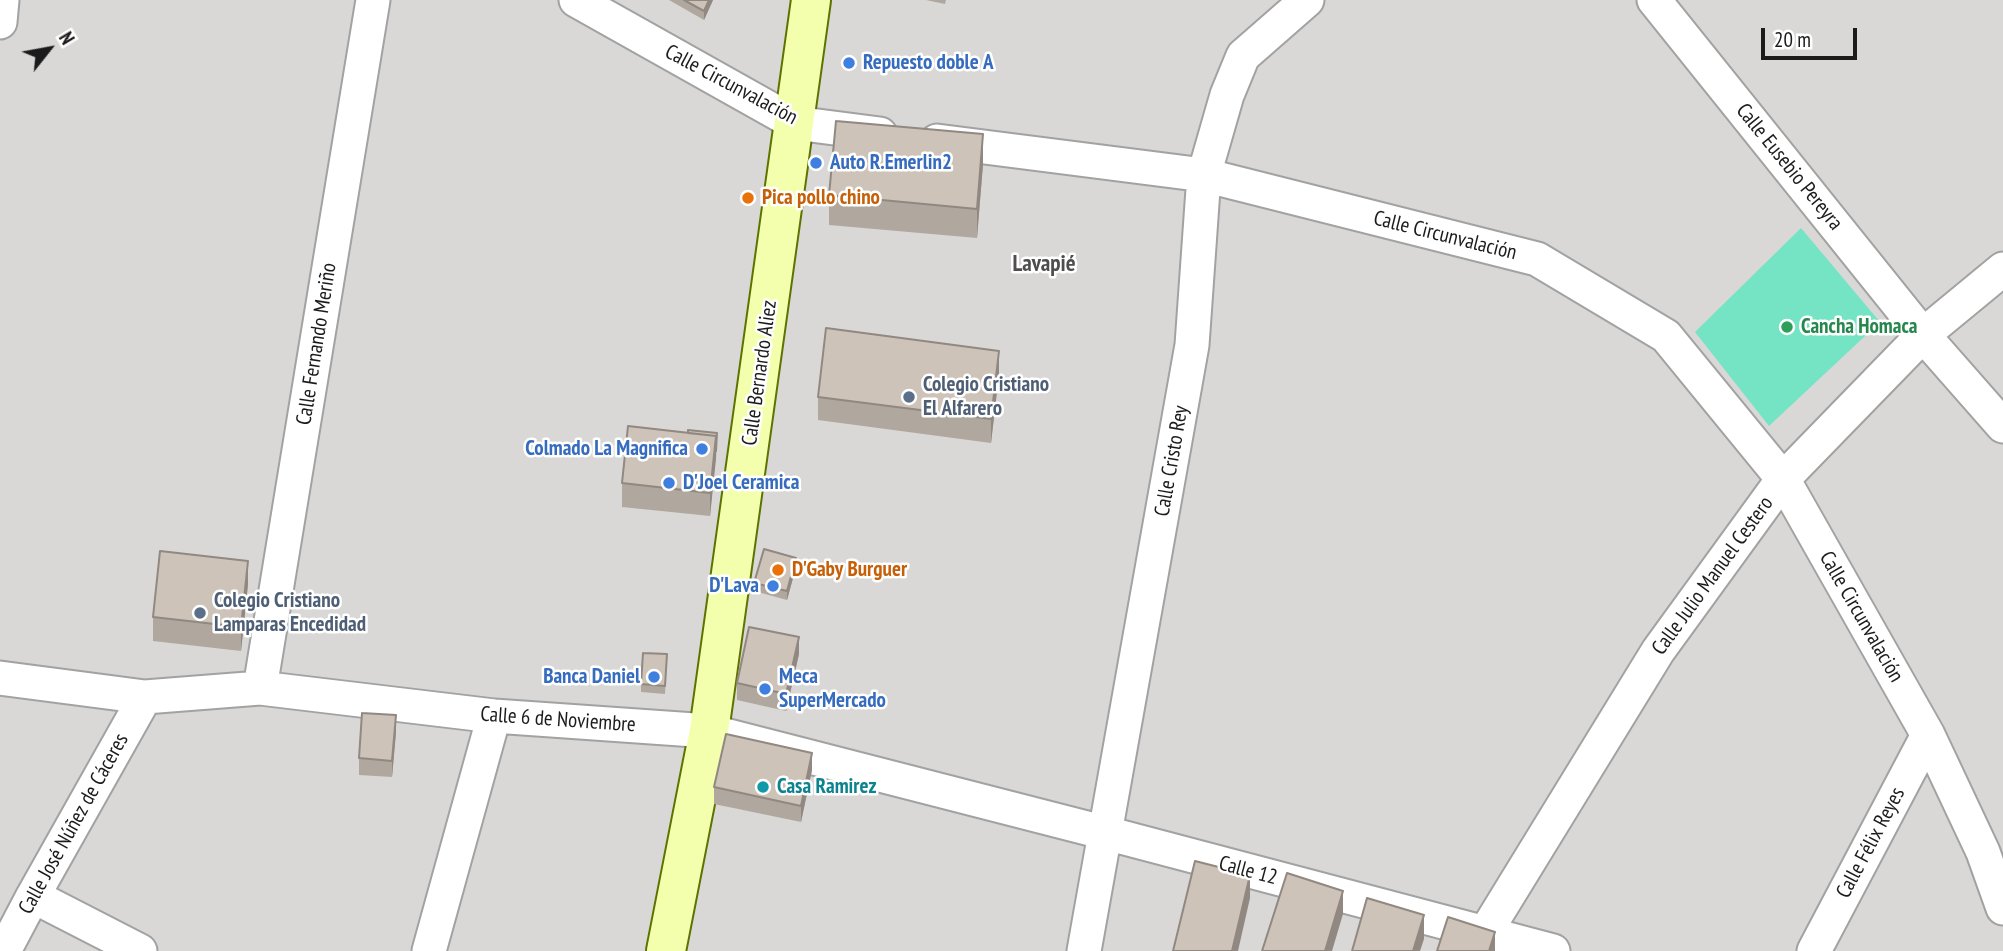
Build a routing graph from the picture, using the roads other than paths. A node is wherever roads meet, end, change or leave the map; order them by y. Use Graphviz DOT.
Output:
graph roads {
  1 [pos="2,0"];
  2 [pos="373,0"];
  3 [pos="576,0"];
  4 [pos="811,0"];
  5 [pos="1307,0"];
  6 [pos="1654,0"];
  7 [pos="0,22"];
  8 [pos="795,123"];
  9 [pos="1204,175"];
  10 [pos="2003,269"];
  11 [pos="1923,335"];
  12 [pos="2003,426"];
  13 [pos="1783,479"];
  14 [pos="0,678"];
  15 [pos="260,688"];
  16 [pos="145,697"];
  17 [pos="494,716"];
  18 [pos="709,732"];
  19 [pos="1928,734"];
  20 [pos="1106,833"];
  21 [pos="33,896"];
  22 [pos="2003,908"];
  23 [pos="1485,933"];
  24 [pos="4,951"];
  25 [pos="139,951"];
  26 [pos="429,951"];
  27 [pos="666,951"];
  28 [pos="1084,951"];
  29 [pos="1552,951"];
  30 [pos="1814,951"];
  1 -- 7 [label="street"];
  2 -- 15 [label="street, Calle Fernando Meriño"];
  3 -- 8 [label="street, Calle Circunvalación"];
  4 -- 8 [label="main road, Calle Bernardo Aliez"];
  5 -- 9 [label="street, Calle Cristo Rey"];
  6 -- 11 [label="street, Calle Eusebio Pereyra"];
  8 -- 9 [label="street, Calle Circunvalación"];
  8 -- 18 [label="main road, Calle Bernardo Aliez"];
  9 -- 13 [label="street, Calle Circunvalación"];
  9 -- 20 [label="street, Calle Cristo Rey"];
  10 -- 11 [label="street, Calle Julio Manuel Cestero"];
  11 -- 12 [label="street, Calle Eusebio Pereyra"];
  11 -- 13 [label="street, Calle Julio Manuel Cestero"];
  13 -- 19 [label="street, Calle Circunvalación"];
  13 -- 23 [label="street, Calle Julio Manuel Cestero"];
  14 -- 16 [label="street, Calle 6 de Noviembre"];
  15 -- 16 [label="street, Calle 6 de Noviembre"];
  15 -- 17 [label="street, Calle 6 de Noviembre"];
  16 -- 21 [label="street, Calle José Núñez de Cáceres"];
  17 -- 18 [label="street, Calle 6 de Noviembre"];
  17 -- 26 [label="street"];
  18 -- 20 [label="street, Calle 6 de Noviembre"];
  18 -- 27 [label="main road, Calle Bernardo Aliez"];
  19 -- 22 [label="street, Calle Circunvalación"];
  19 -- 30 [label="street, Calle Félix Reyes"];
  20 -- 23 [label="street, Calle 12"];
  20 -- 28 [label="street, Calle Cristo Rey"];
  21 -- 24 [label="street, Calle José Núñez de Cáceres"];
  21 -- 25 [label="street"];
  23 -- 29 [label="street, Calle 12"];
}
